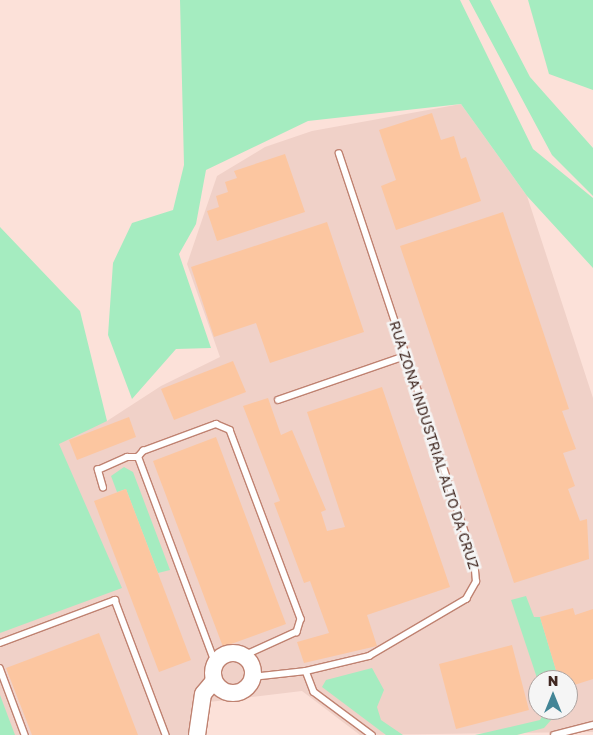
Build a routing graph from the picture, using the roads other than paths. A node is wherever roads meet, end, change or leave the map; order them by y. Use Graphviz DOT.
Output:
graph roads {
  1 [pos="339,154"];
  2 [pos="406,356"];
  3 [pos="278,400"];
  4 [pos="138,458"];
  5 [pos="102,488"];
  6 [pos="0,643"];
  7 [pos="244,656"];
  8 [pos="215,663"];
  9 [pos="0,668"];
  10 [pos="306,671"];
  11 [pos="252,677"];
  12 [pos="214,681"];
  13 [pos="593,725"];
  14 [pos="25,735"];
  15 [pos="166,735"];
  16 [pos="198,735"];
  17 [pos="372,735"];
  18 [pos="554,735"];
  1 -- 2 [label="lane, RUA ZONA INDUSTRIAL ALTO DA CRUZ"];
  2 -- 3 [label="lane"];
  2 -- 10 [label="lane, RUA ZONA INDUSTRIAL ALTO DA CRUZ"];
  4 -- 5 [label="lane"];
  4 -- 7 [label="lane"];
  4 -- 8 [label="lane"];
  6 -- 15 [label="lane"];
  7 -- 8 [label="street"];
  7 -- 11 [label="street"];
  8 -- 12 [label="street"];
  9 -- 14 [label="lane"];
  10 -- 11 [label="lane, RUA ZONA INDUSTRIAL ALTO DA CRUZ"];
  10 -- 17 [label="lane"];
  11 -- 12 [label="street"];
  12 -- 16 [label="street"];
  13 -- 18 [label="lane"];
}
